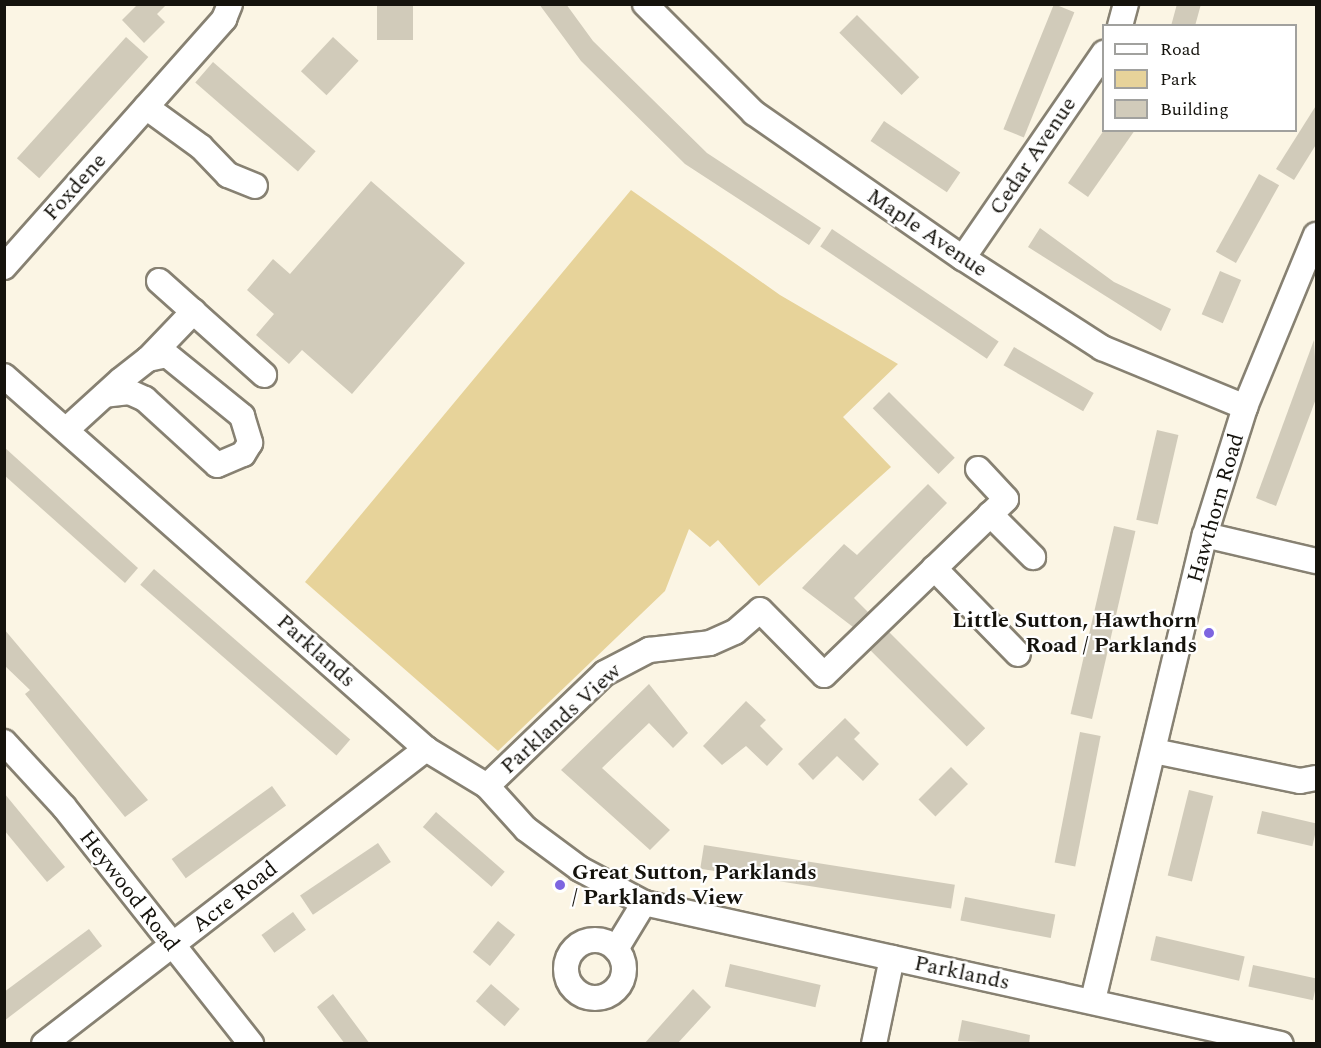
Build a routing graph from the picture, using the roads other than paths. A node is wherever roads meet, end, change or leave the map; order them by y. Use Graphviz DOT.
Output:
graph roads {
  1 [pos="230,4"];
  2 [pos="645,4"];
  3 [pos="1126,4"];
  4 [pos="1121,24"];
  5 [pos="1102,56"];
  6 [pos="146,107"];
  7 [pos="255,186"];
  8 [pos="1314,248"];
  9 [pos="963,258"];
  10 [pos="4,267"];
  11 [pos="159,281"];
  12 [pos="194,311"];
  13 [pos="148,359"];
  14 [pos="264,375"];
  15 [pos="4,376"];
  16 [pos="105,394"];
  17 [pos="1245,407"];
  18 [pos="66,430"];
  19 [pos="978,470"];
  20 [pos="990,514"];
  21 [pos="1205,535"];
  22 [pos="1033,557"];
  23 [pos="1317,561"];
  24 [pos="934,568"];
  25 [pos="1018,654"];
  26 [pos="4,742"];
  27 [pos="426,749"];
  28 [pos="1154,751"];
  29 [pos="1317,778"];
  30 [pos="487,786"];
  31 [pos="644,903"];
  32 [pos="171,946"];
  33 [pos="616,949"];
  34 [pos="892,958"];
  35 [pos="1093,1000"];
  36 [pos="44,1044"];
  37 [pos="251,1044"];
  38 [pos="874,1044"];
  39 [pos="1281,1044"];
  1 -- 6 [label="street, Foxdene"];
  2 -- 9 [label="street, Maple Avenue"];
  3 -- 4 [label="street"];
  5 -- 9 [label="street, Cedar Avenue"];
  6 -- 7 [label="street"];
  6 -- 10 [label="street, Foxdene"];
  8 -- 17 [label="street, Hawthorn Road"];
  9 -- 17 [label="street, Maple Avenue"];
  11 -- 12 [label="street"];
  12 -- 13 [label="street"];
  12 -- 14 [label="street"];
  13 -- 16 [label="street"];
  13 -- 16 [label="street"];
  15 -- 18 [label="street, Parklands"];
  16 -- 18 [label="street"];
  17 -- 21 [label="street, Hawthorn Road"];
  18 -- 27 [label="street, Parklands"];
  19 -- 20 [label="street"];
  20 -- 22 [label="street"];
  20 -- 24 [label="street"];
  21 -- 23 [label="street"];
  21 -- 28 [label="street, Hawthorn Road"];
  24 -- 25 [label="street"];
  24 -- 30 [label="street, Parklands View"];
  26 -- 32 [label="street, Heywood Road"];
  27 -- 30 [label="street, Parklands"];
  27 -- 32 [label="street, Acre Road"];
  28 -- 29 [label="street"];
  28 -- 35 [label="street, Hawthorn Road"];
  30 -- 31 [label="street, Parklands"];
  31 -- 33 [label="street"];
  31 -- 34 [label="street, Parklands"];
  32 -- 36 [label="street, Acre Road"];
  32 -- 37 [label="street, Heywood Road"];
  34 -- 35 [label="street, Parklands"];
  34 -- 38 [label="street"];
  35 -- 39 [label="street, Parklands"];
}
